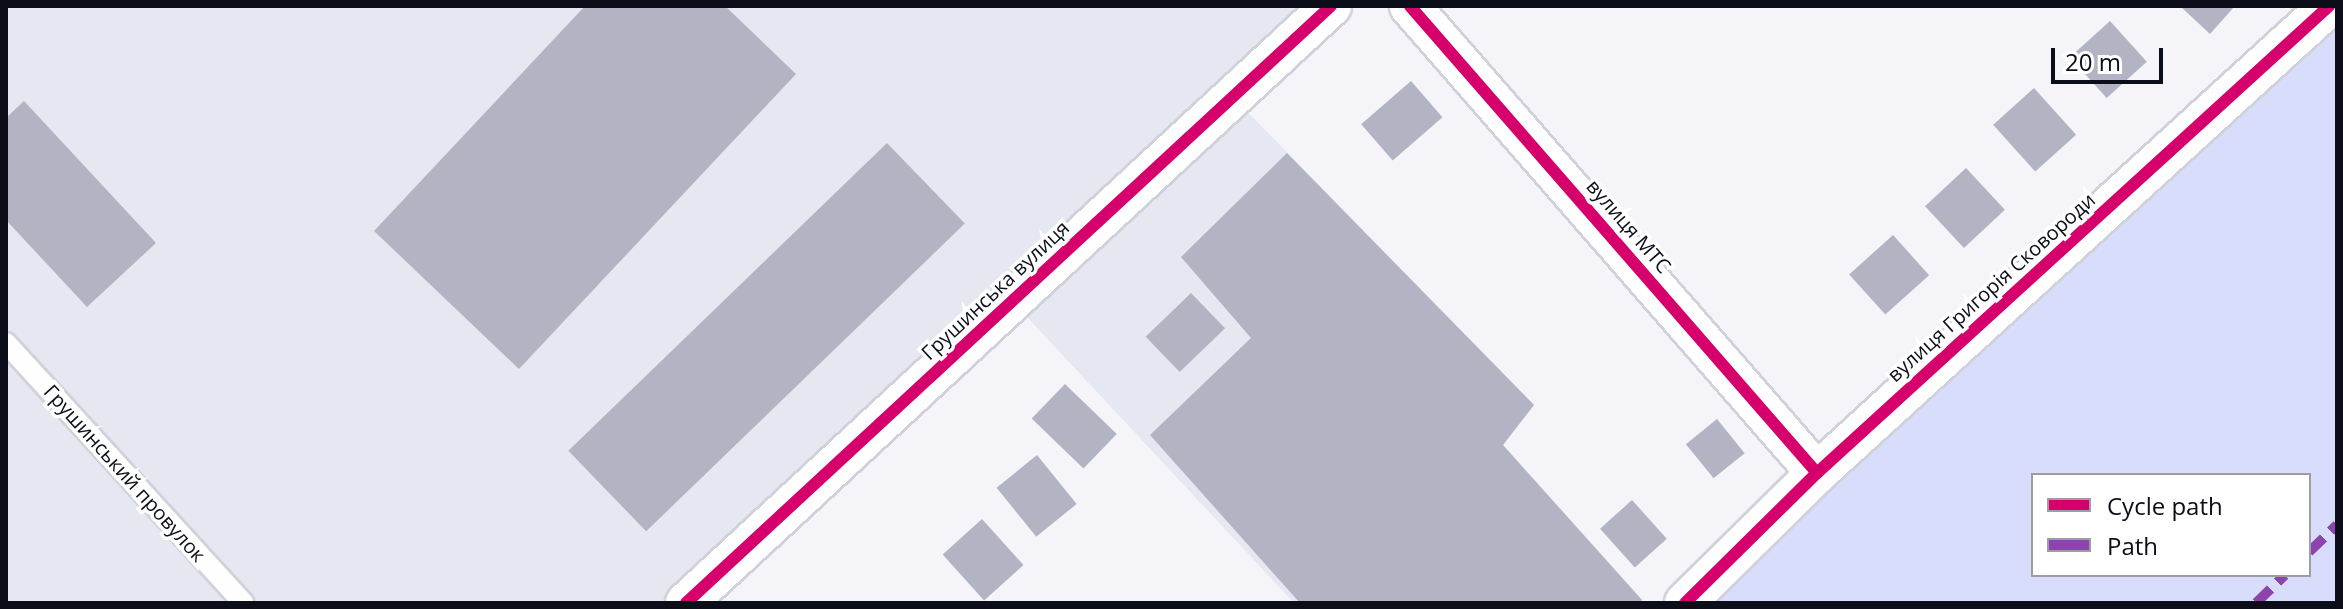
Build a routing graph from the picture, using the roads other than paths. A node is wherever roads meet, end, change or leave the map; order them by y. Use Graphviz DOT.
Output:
graph roads {
  1 [pos="1331,6"];
  2 [pos="1410,6"];
  3 [pos="2329,6"];
  4 [pos="6,343"];
  5 [pos="1817,473"];
  6 [pos="243,603"];
  7 [pos="686,603"];
  8 [pos="1685,603"];
  1 -- 7 [label="street, Грушинська вулиця"];
  2 -- 5 [label="street, вулиця МТС"];
  3 -- 5 [label="street, вулиця Григорія Сковороди"];
  4 -- 6 [label="lane, Грушинський провулок"];
  5 -- 8 [label="street, вулиця Григорія Сковороди"];
}
